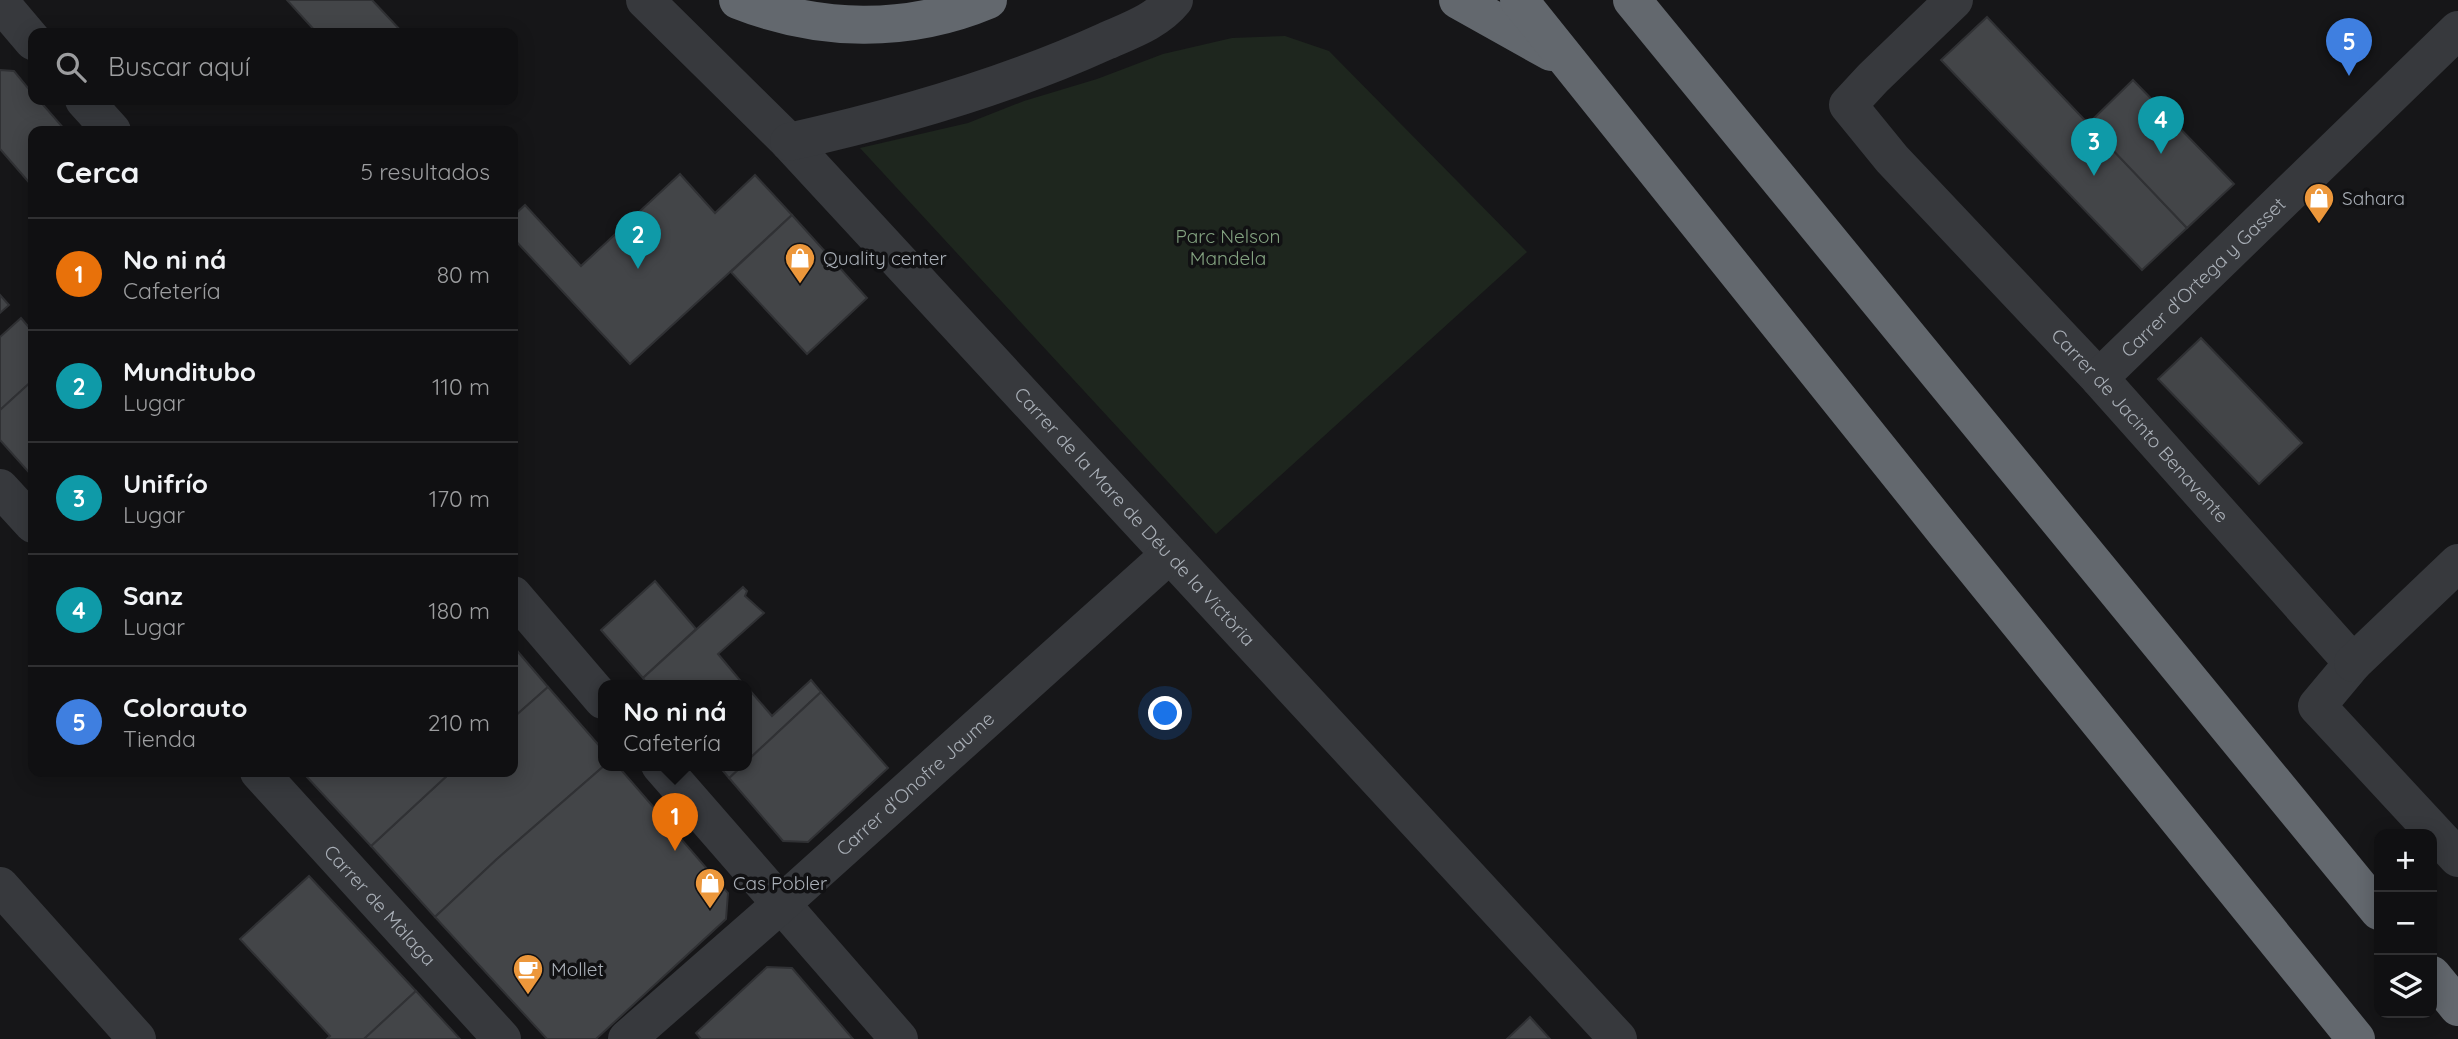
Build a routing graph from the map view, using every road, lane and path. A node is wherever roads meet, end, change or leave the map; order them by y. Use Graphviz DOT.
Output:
graph roads {
  1 [pos="645,0"];
  2 [pos="738,0"];
  3 [pos="988,0"];
  4 [pos="1174,0"];
  5 [pos="1458,0"];
  6 [pos="1519,0"];
  7 [pos="1632,0"];
  8 [pos="1954,0"];
  9 [pos="0,2"];
  10 [pos="2458,30"];
  11 [pos="28,35"];
  12 [pos="1568,61"];
  13 [pos="89,105"];
  14 [pos="107,126"];
  15 [pos="789,142"];
  16 [pos="2099,378"];
  17 [pos="0,488"];
  18 [pos="28,519"];
  19 [pos="1169,555"];
  20 [pos="2458,563"];
  21 [pos="518,601"];
  22 [pos="2353,663"];
  23 [pos="598,694"];
  24 [pos="665,771"];
  25 [pos="263,777"];
  26 [pos="2458,858"];
  27 [pos="0,886"];
  28 [pos="780,905"];
  29 [pos="2374,905"];
  30 [pos="2437,981"];
  31 [pos="2458,1007"];
  32 [pos="137,1039"];
  33 [pos="502,1039"];
  34 [pos="627,1039"];
  35 [pos="899,1039"];
  36 [pos="1618,1039"];
  37 [pos="2356,1039"];
  1 -- 15 [label="street, Carrer de la Mare de Déu de la Victòria"];
  2 -- 3 [label="highway"];
  4 -- 15 [label="street"];
  5 -- 12 [label="highway"];
  6 -- 12 [label="highway"];
  7 -- 29 [label="highway"];
  8 -- 16 [label="street, Carrer de Jacinto Benavente"];
  9 -- 11 [label="street"];
  10 -- 16 [label="street, Carrer d'Ortega y Gasset"];
  12 -- 37 [label="highway"];
  13 -- 14 [label="street"];
  15 -- 19 [label="street, Carrer de la Mare de Déu de la Victòria"];
  16 -- 22 [label="street, Carrer de Jacinto Benavente"];
  17 -- 18 [label="street"];
  19 -- 28 [label="street, Carrer d'Onofre Jaume"];
  19 -- 36 [label="street, Carrer de la Mare de Déu de la Victòria"];
  20 -- 22 [label="street"];
  21 -- 23 [label="street"];
  22 -- 26 [label="street"];
  24 -- 28 [label="street"];
  25 -- 33 [label="street, Carrer de Màlaga"];
  27 -- 32 [label="street"];
  28 -- 34 [label="street, Carrer d'Onofre Jaume"];
  28 -- 35 [label="street"];
  30 -- 31 [label="highway"];
}
